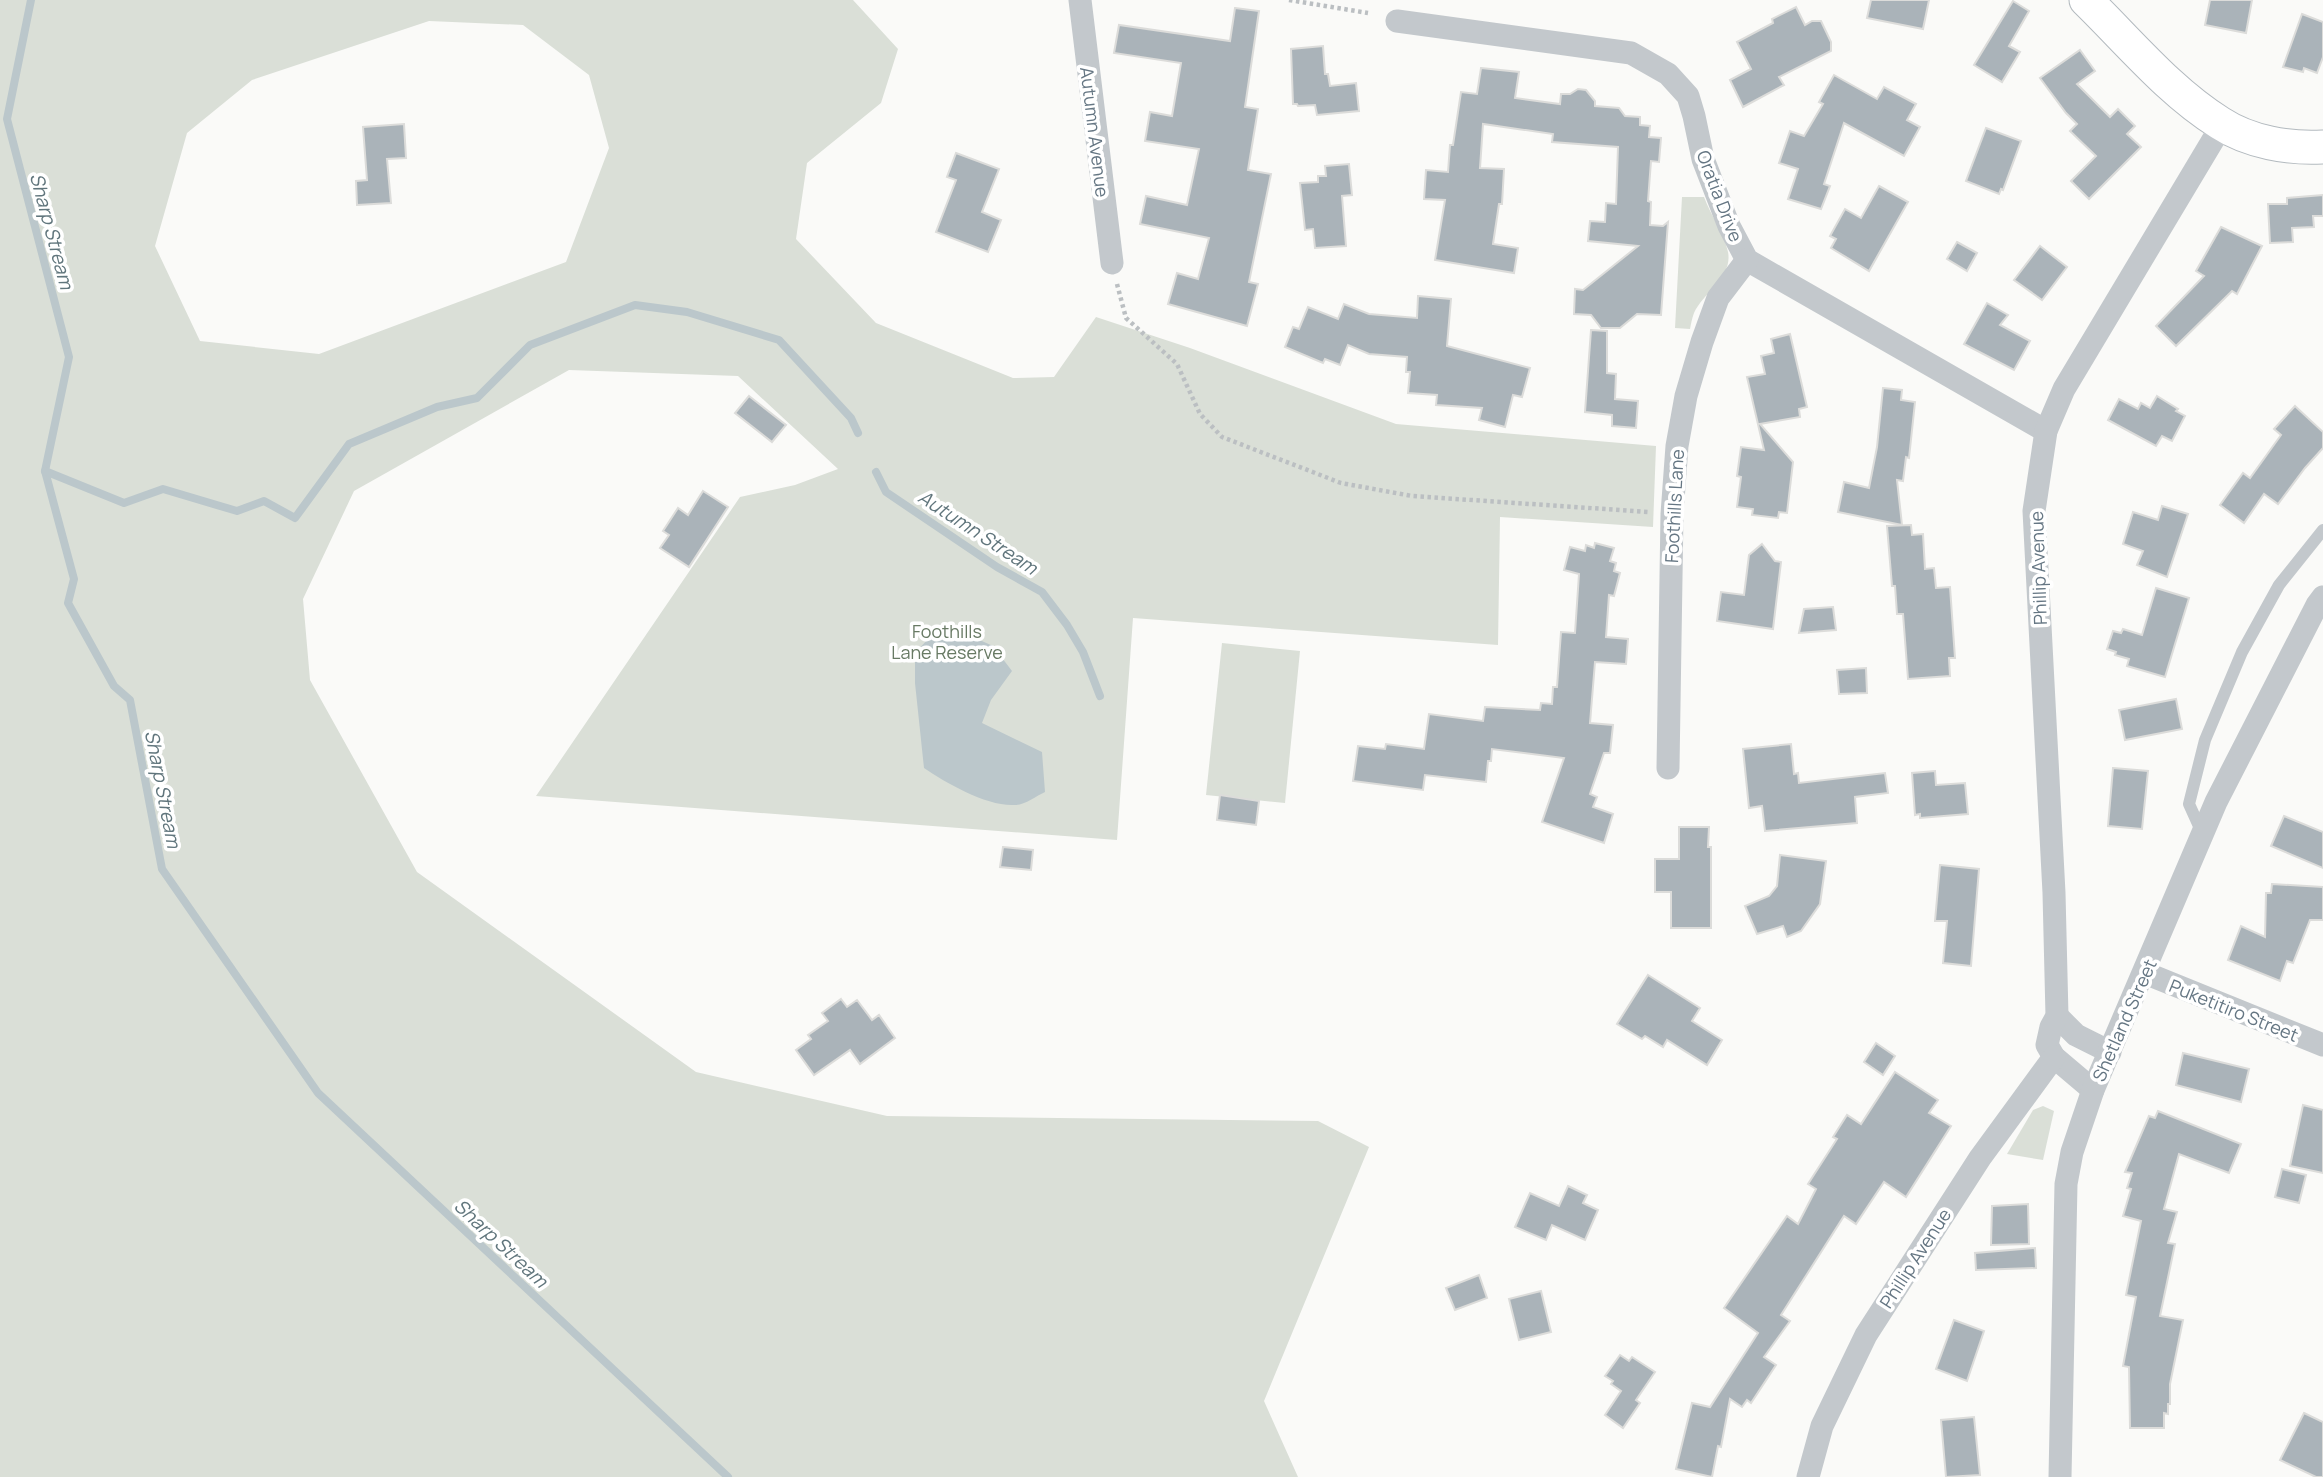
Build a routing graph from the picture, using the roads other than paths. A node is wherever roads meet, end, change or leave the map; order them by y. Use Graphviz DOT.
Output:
graph roads {
  1 [pos="1080,0"];
  2 [pos="2086,0"];
  3 [pos="1397,21"];
  4 [pos="2222,125"];
  5 [pos="2323,147"];
  6 [pos="1747,260"];
  7 [pos="1112,263"];
  8 [pos="2046,431"];
  9 [pos="2323,530"];
  10 [pos="2323,597"];
  11 [pos="1668,768"];
  12 [pos="2203,835"];
  13 [pos="2145,973"];
  14 [pos="2057,1016"];
  15 [pos="2323,1045"];
  16 [pos="2110,1052"];
  17 [pos="2054,1057"];
  18 [pos="2093,1090"];
  19 [pos="1808,1477"];
  20 [pos="2060,1477"];
  1 -- 7 [label="street, Autumn Avenue"];
  2 -- 4 [label="main road"];
  3 -- 6 [label="street, Oratia Drive"];
  4 -- 5 [label="main road"];
  4 -- 8 [label="street, Phillip Avenue"];
  6 -- 8 [label="street, Oratia Drive"];
  6 -- 11 [label="street, Foothills Lane"];
  8 -- 14 [label="street, Phillip Avenue"];
  9 -- 12 [label="lane"];
  10 -- 12 [label="street, Shetland Street"];
  12 -- 13 [label="street, Shetland Street"];
  13 -- 15 [label="street, Puketitiro Street"];
  13 -- 16 [label="street, Shetland Street"];
  14 -- 16 [label="street"];
  14 -- 17 [label="street, Phillip Avenue"];
  16 -- 18 [label="street, Shetland Street"];
  17 -- 18 [label="street"];
  17 -- 19 [label="street, Phillip Avenue"];
  18 -- 20 [label="street, Shetland Street"];
}
